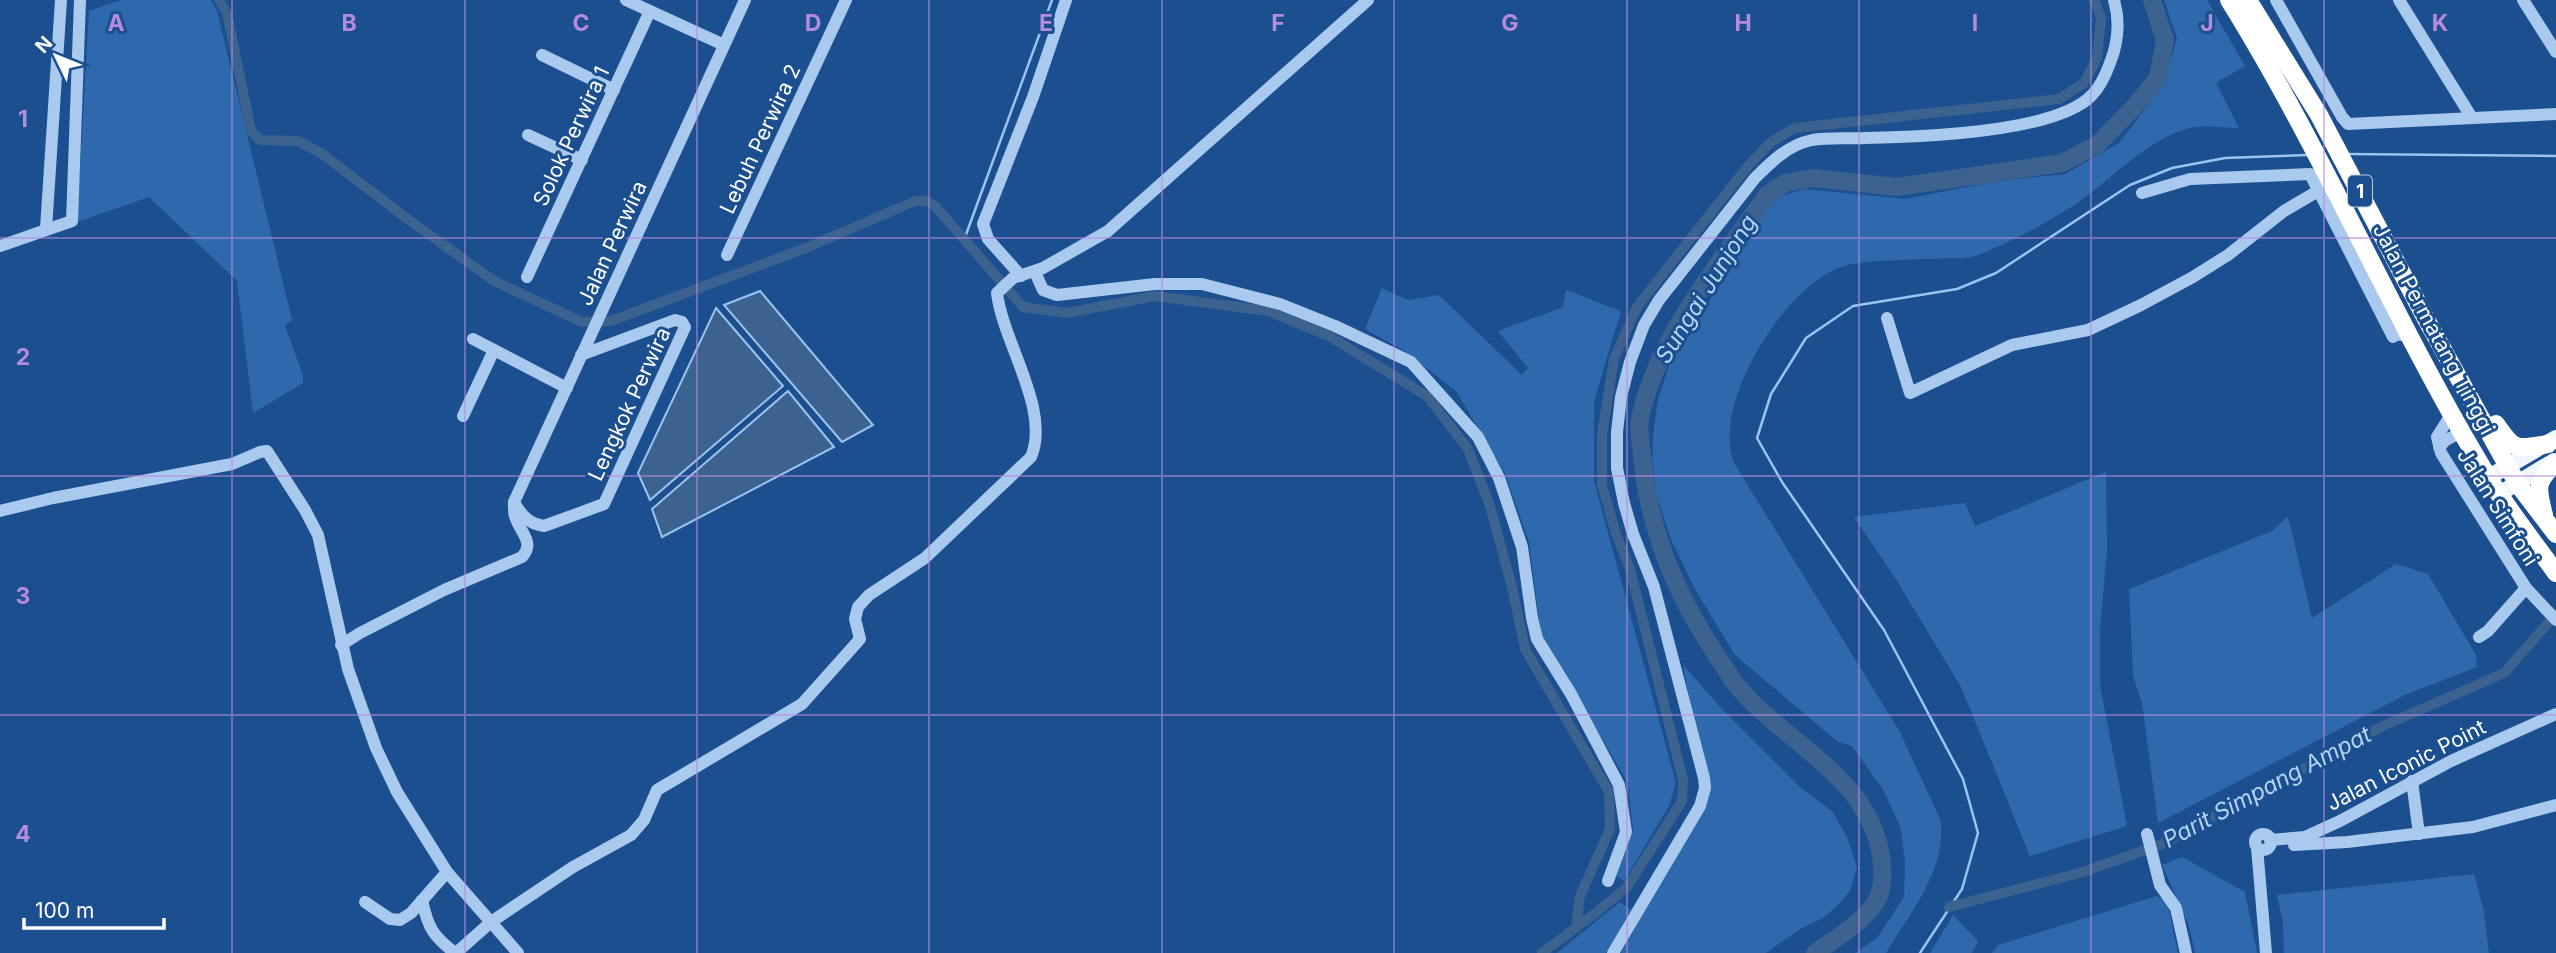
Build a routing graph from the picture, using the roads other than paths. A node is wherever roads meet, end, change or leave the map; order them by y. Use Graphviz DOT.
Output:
graph roads {
  1 [pos="61,0"];
  2 [pos="80,0"];
  3 [pos="626,0"];
  4 [pos="745,0"];
  5 [pos="846,0"];
  6 [pos="1066,0"];
  7 [pos="1368,0"];
  8 [pos="2114,0"];
  9 [pos="2229,0"];
  10 [pos="2248,0"];
  11 [pos="2276,0"];
  12 [pos="2399,0"];
  13 [pos="2523,0"];
  14 [pos="650,11"];
  15 [pos="724,45"];
  16 [pos="2556,52"];
  17 [pos="542,55"];
  18 [pos="614,90"];
  19 [pos="2556,114"];
  20 [pos="2472,118"];
  21 [pos="528,135"];
  22 [pos="582,160"];
  23 [pos="2318,191"];
  24 [pos="2142,193"];
  25 [pos="46,229"];
  26 [pos="0,246"];
  27 [pos="727,255"];
  28 [pos="1035,272"];
  29 [pos="527,277"];
  30 [pos="1017,277"];
  31 [pos="1887,318"];
  32 [pos="2405,336"];
  33 [pos="473,339"];
  34 [pos="494,350"];
  35 [pos="582,355"];
  36 [pos="2452,365"];
  37 [pos="566,388"];
  38 [pos="2447,403"];
  39 [pos="463,416"];
  40 [pos="2483,422"];
  41 [pos="2462,432"];
  42 [pos="2439,447"];
  43 [pos="2554,451"];
  44 [pos="2507,467"];
  45 [pos="2488,477"];
  46 [pos="2517,483"];
  47 [pos="2499,494"];
  48 [pos="514,502"];
  49 [pos="0,511"];
  50 [pos="2551,527"];
  51 [pos="2556,573"];
  52 [pos="2526,589"];
  53 [pos="2556,620"];
  54 [pos="2479,637"];
  55 [pos="341,645"];
  56 [pos="2556,714"];
  57 [pos="2412,781"];
  58 [pos="2556,805"];
  59 [pos="2419,834"];
  60 [pos="2147,836"];
  61 [pos="2265,845"];
  62 [pos="447,872"];
  63 [pos="1608,881"];
  64 [pos="422,900"];
  65 [pos="365,902"];
  66 [pos="491,922"];
  67 [pos="456,953"];
  68 [pos="518,953"];
  69 [pos="1613,953"];
  70 [pos="2186,953"];
  71 [pos="2266,953"];
  1 -- 25 [label="street"];
  2 -- 25 [label="street"];
  3 -- 14 [label="street"];
  4 -- 15 [label="street, Jalan Perwira"];
  5 -- 27 [label="street, Lebuh Perwira 2"];
  6 -- 30 [label="street"];
  7 -- 28 [label="street"];
  8 -- 69 [label="street"];
  9 -- 32 [label="highway, Jalan Permatang Tinggi / 1"];
  10 -- 36 [label="highway, Jalan Permatang Tinggi / 1"];
  11 -- 20 [label="street"];
  12 -- 20 [label="street"];
  13 -- 16 [label="street"];
  14 -- 15 [label="street"];
  14 -- 18 [label="street, Solok Perwira 1"];
  15 -- 35 [label="street, Jalan Perwira"];
  17 -- 18 [label="street"];
  18 -- 22 [label="street, Solok Perwira 1"];
  19 -- 20 [label="street"];
  21 -- 22 [label="street"];
  22 -- 29 [label="street, Solok Perwira 1"];
  23 -- 24 [label="street"];
  23 -- 31 [label="street"];
  23 -- 32 [label="street"];
  25 -- 26 [label="street"];
  28 -- 30 [label="street"];
  28 -- 63 [label="street"];
  30 -- 66 [label="street"];
  32 -- 38 [label="highway, Jalan Permatang Tinggi / 1"];
  33 -- 34 [label="street"];
  34 -- 37 [label="street"];
  34 -- 39 [label="street"];
  35 -- 37 [label="street, Jalan Perwira"];
  35 -- 48 [label="street, Lengkok Perwira"];
  36 -- 40 [label="highway, Jalan Permatang Tinggi / 1"];
  36 -- 43 [label="highway"];
  37 -- 48 [label="street, Jalan Perwira"];
  38 -- 41 [label="highway, Jalan Permatang Tinggi / 1"];
  38 -- 42 [label="street"];
  40 -- 41 [label="highway"];
  40 -- 44 [label="highway, Jalan Permatang Tinggi / 1"];
  41 -- 42 [label="street, Jalan Simfoni"];
  41 -- 45 [label="highway, Jalan Permatang Tinggi / 1"];
  42 -- 52 [label="street, Jalan Simfoni"];
  43 -- 44 [label="main road"];
  43 -- 46 [label="main road"];
  43 -- 50 [label="highway"];
  44 -- 45 [label="main road"];
  44 -- 46 [label="highway, Jalan Permatang Tinggi / 1"];
  45 -- 47 [label="highway, Jalan Permatang Tinggi / 1"];
  46 -- 47 [label="main road"];
  46 -- 50 [label="highway, 1"];
  47 -- 51 [label="highway, 1"];
  48 -- 55 [label="street"];
  49 -- 55 [label="street"];
  52 -- 53 [label="street, Jalan Simfoni"];
  52 -- 54 [label="street"];
  55 -- 62 [label="street"];
  56 -- 57 [label="street, Jalan Iconic Point"];
  57 -- 59 [label="street"];
  57 -- 61 [label="street, Jalan Iconic Point"];
  58 -- 59 [label="street, Jalan Iconic Point"];
  59 -- 61 [label="street, Jalan Iconic Point"];
  60 -- 70 [label="street"];
  61 -- 71 [label="street"];
  62 -- 64 [label="street"];
  62 -- 66 [label="street"];
  64 -- 65 [label="street"];
  64 -- 67 [label="street"];
  66 -- 67 [label="street"];
  66 -- 68 [label="street"];
}
